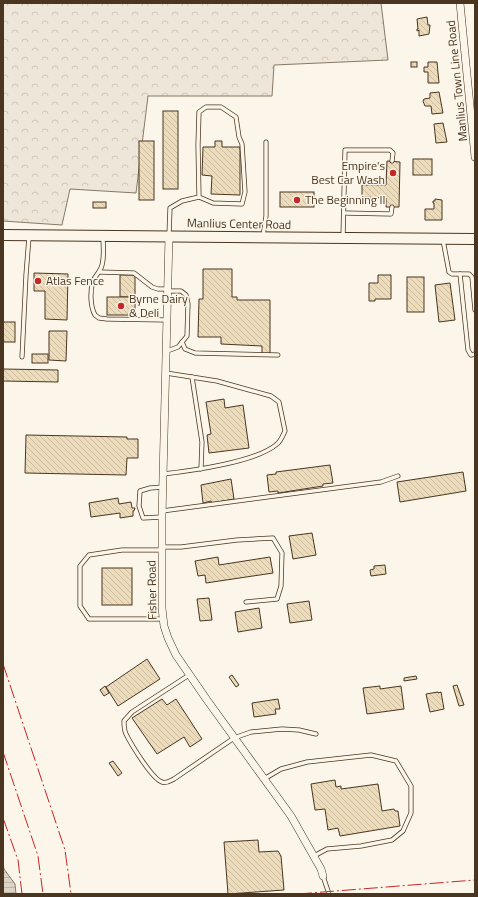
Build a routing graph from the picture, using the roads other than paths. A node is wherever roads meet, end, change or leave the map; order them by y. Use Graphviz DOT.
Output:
graph roads {
  1 [pos="460,3"];
  2 [pos="266,142"];
  3 [pos="475,157"];
  4 [pos="392,161"];
  5 [pos="199,196"];
  6 [pos="392,207"];
  7 [pos="344,213"];
  8 [pos="3,235"];
  9 [pos="30,236"];
  10 [pos="103,236"];
  11 [pos="169,236"];
  12 [pos="263,237"];
  13 [pos="343,238"];
  14 [pos="443,239"];
  15 [pos="475,239"];
  16 [pos="99,272"];
  17 [pos="460,274"];
  18 [pos="168,290"];
  19 [pos="475,310"];
  20 [pos="167,320"];
  21 [pos="182,342"];
  22 [pos="166,351"];
  23 [pos="475,354"];
  24 [pos="278,355"];
  25 [pos="22,357"];
  26 [pos="166,373"];
  27 [pos="192,377"];
  28 [pos="201,469"];
  29 [pos="163,474"];
  30 [pos="398,476"];
  31 [pos="163,487"];
  32 [pos="162,514"];
  33 [pos="162,548"];
  34 [pos="246,602"];
  35 [pos="163,619"];
  36 [pos="189,675"];
  37 [pos="316,734"];
  38 [pos="234,738"];
  39 [pos="264,779"];
  40 [pos="314,856"];
  41 [pos="323,876"];
  42 [pos="329,894"];
  1 -- 3 [label="street, Manlius Town Line Road"];
  2 -- 12 [label="lane"];
  4 -- 7 [label="lane"];
  5 -- 5 [label="lane"];
  5 -- 11 [label="lane"];
  6 -- 7 [label="lane"];
  7 -- 13 [label="lane"];
  8 -- 9 [label="main road, Manlius Center Road"];
  9 -- 10 [label="main road, Manlius Center Road"];
  9 -- 25 [label="lane"];
  10 -- 11 [label="main road, Manlius Center Road"];
  10 -- 16 [label="lane"];
  11 -- 12 [label="main road, Manlius Center Road"];
  11 -- 18 [label="street, Fisher Road"];
  12 -- 13 [label="main road, Manlius Center Road"];
  13 -- 14 [label="main road, Manlius Center Road"];
  14 -- 15 [label="main road, Manlius Center Road"];
  14 -- 17 [label="lane"];
  16 -- 18 [label="lane"];
  16 -- 20 [label="lane"];
  17 -- 19 [label="lane"];
  17 -- 23 [label="lane"];
  18 -- 20 [label="street, Fisher Road"];
  18 -- 21 [label="lane"];
  20 -- 22 [label="street, Fisher Road"];
  21 -- 22 [label="lane"];
  21 -- 24 [label="lane"];
  22 -- 26 [label="street, Fisher Road"];
  26 -- 27 [label="lane"];
  26 -- 29 [label="street, Fisher Road"];
  27 -- 28 [label="lane"];
  27 -- 28 [label="lane"];
  28 -- 29 [label="lane"];
  29 -- 31 [label="street, Fisher Road"];
  30 -- 32 [label="lane"];
  31 -- 32 [label="street, Fisher Road"];
  31 -- 32 [label="lane"];
  32 -- 33 [label="street, Fisher Road"];
  33 -- 34 [label="lane"];
  33 -- 35 [label="street, Fisher Road"];
  33 -- 35 [label="lane"];
  35 -- 36 [label="street, Fisher Road"];
  36 -- 38 [label="street, Fisher Road"];
  36 -- 38 [label="lane"];
  37 -- 38 [label="lane"];
  38 -- 39 [label="street, Fisher Road"];
  39 -- 40 [label="street, Fisher Road"];
  39 -- 40 [label="lane"];
  40 -- 41 [label="street, Fisher Road"];
  41 -- 42 [label="lane, Fisher Road"];
}
